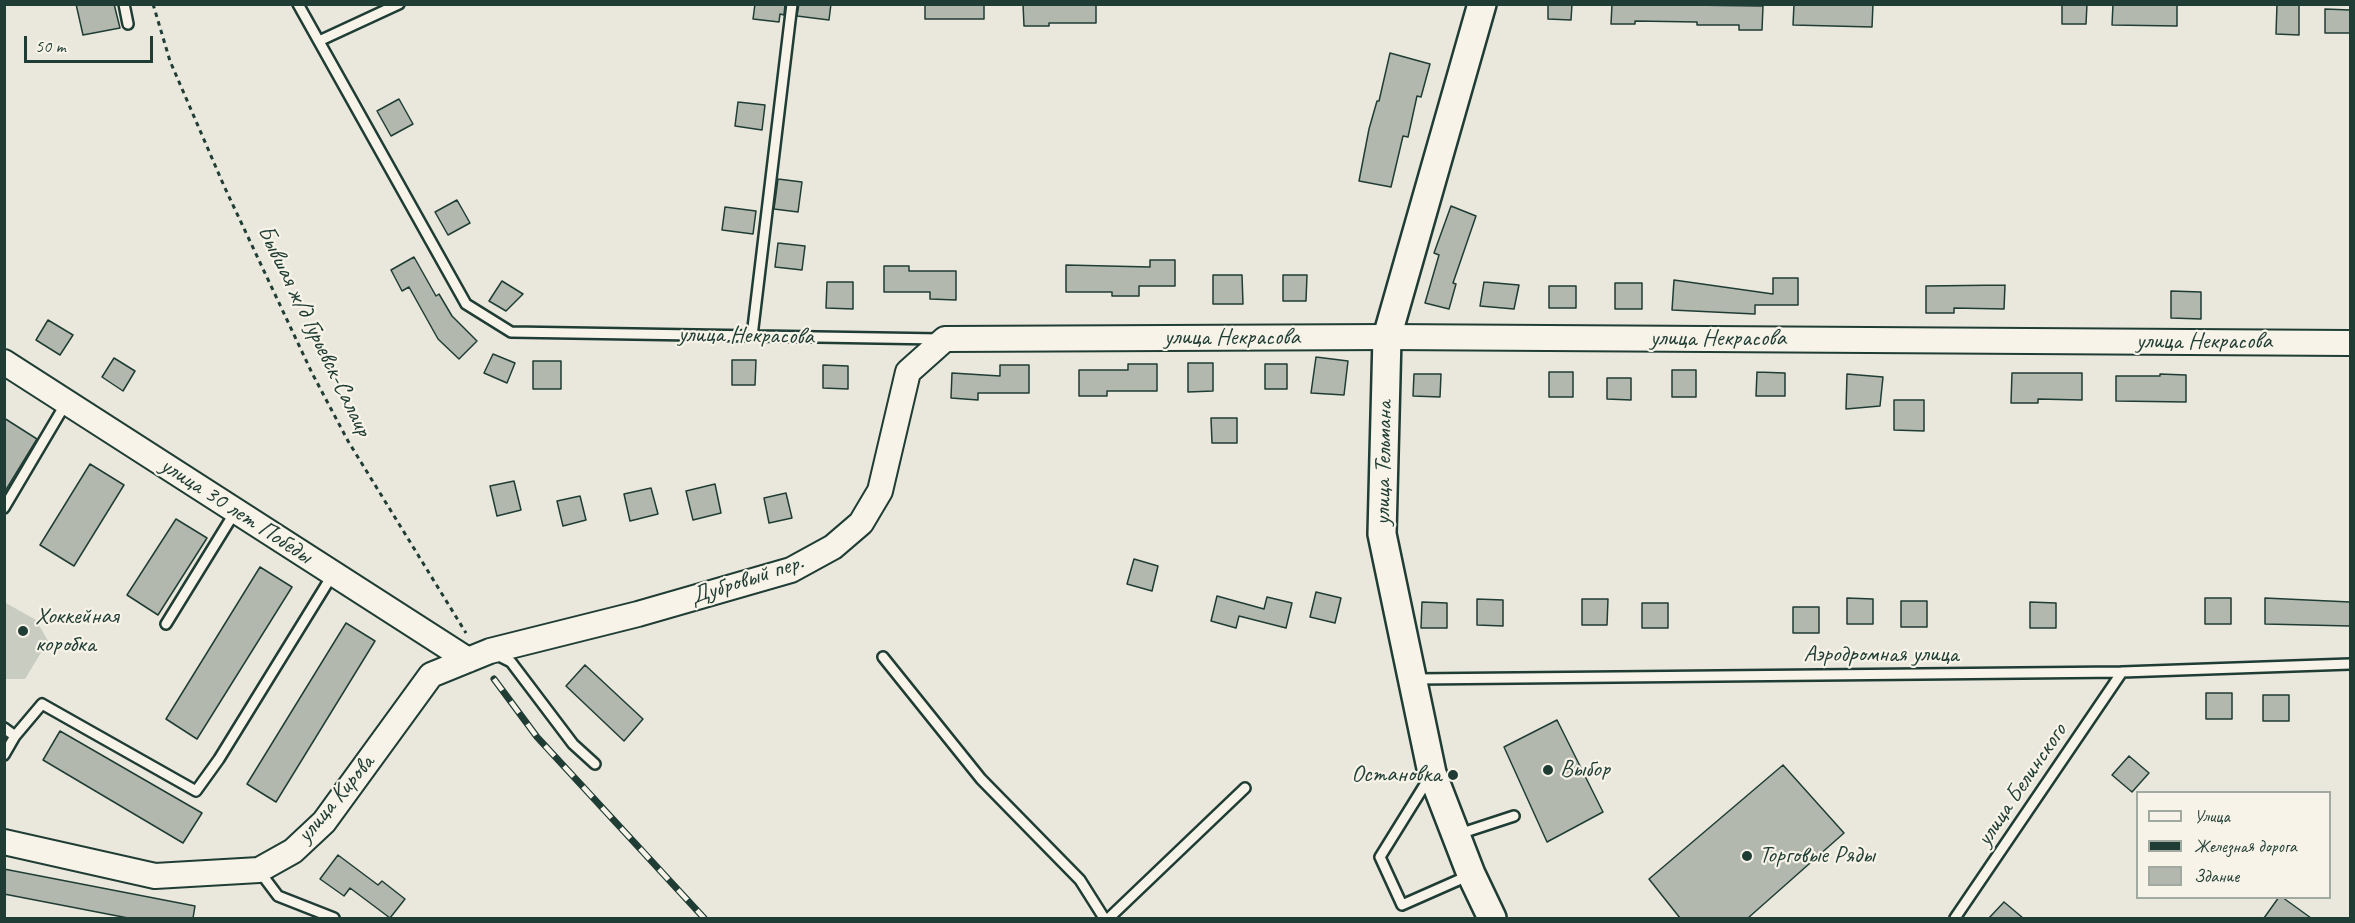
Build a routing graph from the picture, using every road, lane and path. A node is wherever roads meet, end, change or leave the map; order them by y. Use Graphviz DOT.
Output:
graph roads {
  1 [pos="124,4"];
  2 [pos="153,4"];
  3 [pos="298,4"];
  4 [pos="399,4"];
  5 [pos="792,4"];
  6 [pos="1482,4"];
  7 [pos="128,24"];
  8 [pos="319,41"];
  9 [pos="752,336"];
  10 [pos="1387,337"];
  11 [pos="945,339"];
  12 [pos="2350,343"];
  13 [pos="4,362"];
  14 [pos="68,401"];
  15 [pos="4,508"];
  16 [pos="236,510"];
  17 [pos="333,574"];
  18 [pos="166,624"];
  19 [pos="479,655"];
  20 [pos="883,657"];
  21 [pos="2350,664"];
  22 [pos="2122,672"];
  23 [pos="1411,679"];
  24 [pos="4,728"];
  25 [pos="15,736"];
  26 [pos="4,755"];
  27 [pos="596,764"];
  28 [pos="1432,773"];
  29 [pos="1245,788"];
  30 [pos="1514,816"];
  31 [pos="1457,835"];
  32 [pos="4,842"];
  33 [pos="259,870"];
  34 [pos="1472,874"];
  35 [pos="334,918"];
  36 [pos="1104,918"];
  37 [pos="1109,918"];
  38 [pos="1492,918"];
  39 [pos="1955,918"];
  1 -- 7 [label="lane"];
  2 -- 19 [label="path, Бывшая ж/д Гурьевск-Салаир"];
  3 -- 8 [label="lane, улица Некрасова"];
  4 -- 8 [label="lane"];
  5 -- 9 [label="lane"];
  6 -- 10 [label="main road, улица Тельмана"];
  8 -- 9 [label="lane, улица Некрасова"];
  9 -- 11 [label="lane, улица Некрасова"];
  10 -- 11 [label="street, улица Некрасова"];
  10 -- 12 [label="street, улица Некрасова"];
  10 -- 23 [label="main road, улица Тельмана"];
  11 -- 19 [label="street, Дубровый пер."];
  13 -- 14 [label="street, улица 30 лет Победы"];
  14 -- 15 [label="lane"];
  14 -- 16 [label="street, улица 30 лет Победы"];
  16 -- 17 [label="street, улица 30 лет Победы"];
  16 -- 18 [label="lane"];
  17 -- 19 [label="street, улица 30 лет Победы"];
  17 -- 25 [label="lane"];
  19 -- 27 [label="lane"];
  19 -- 33 [label="street, улица Кирова"];
  20 -- 36 [label="lane"];
  21 -- 22 [label="lane, Аэродромная улица"];
  22 -- 23 [label="lane, Аэродромная улица"];
  22 -- 39 [label="lane, улица Белинского"];
  23 -- 28 [label="main road, улица Тельмана"];
  24 -- 25 [label="lane"];
  25 -- 26 [label="lane"];
  28 -- 31 [label="main road, улица Тельмана"];
  28 -- 34 [label="lane"];
  29 -- 37 [label="lane"];
  30 -- 31 [label="lane"];
  31 -- 34 [label="main road, улица Тельмана"];
  32 -- 33 [label="street, улица Кирова"];
  33 -- 35 [label="lane"];
  34 -- 38 [label="main road, улица Тельмана"];
}
